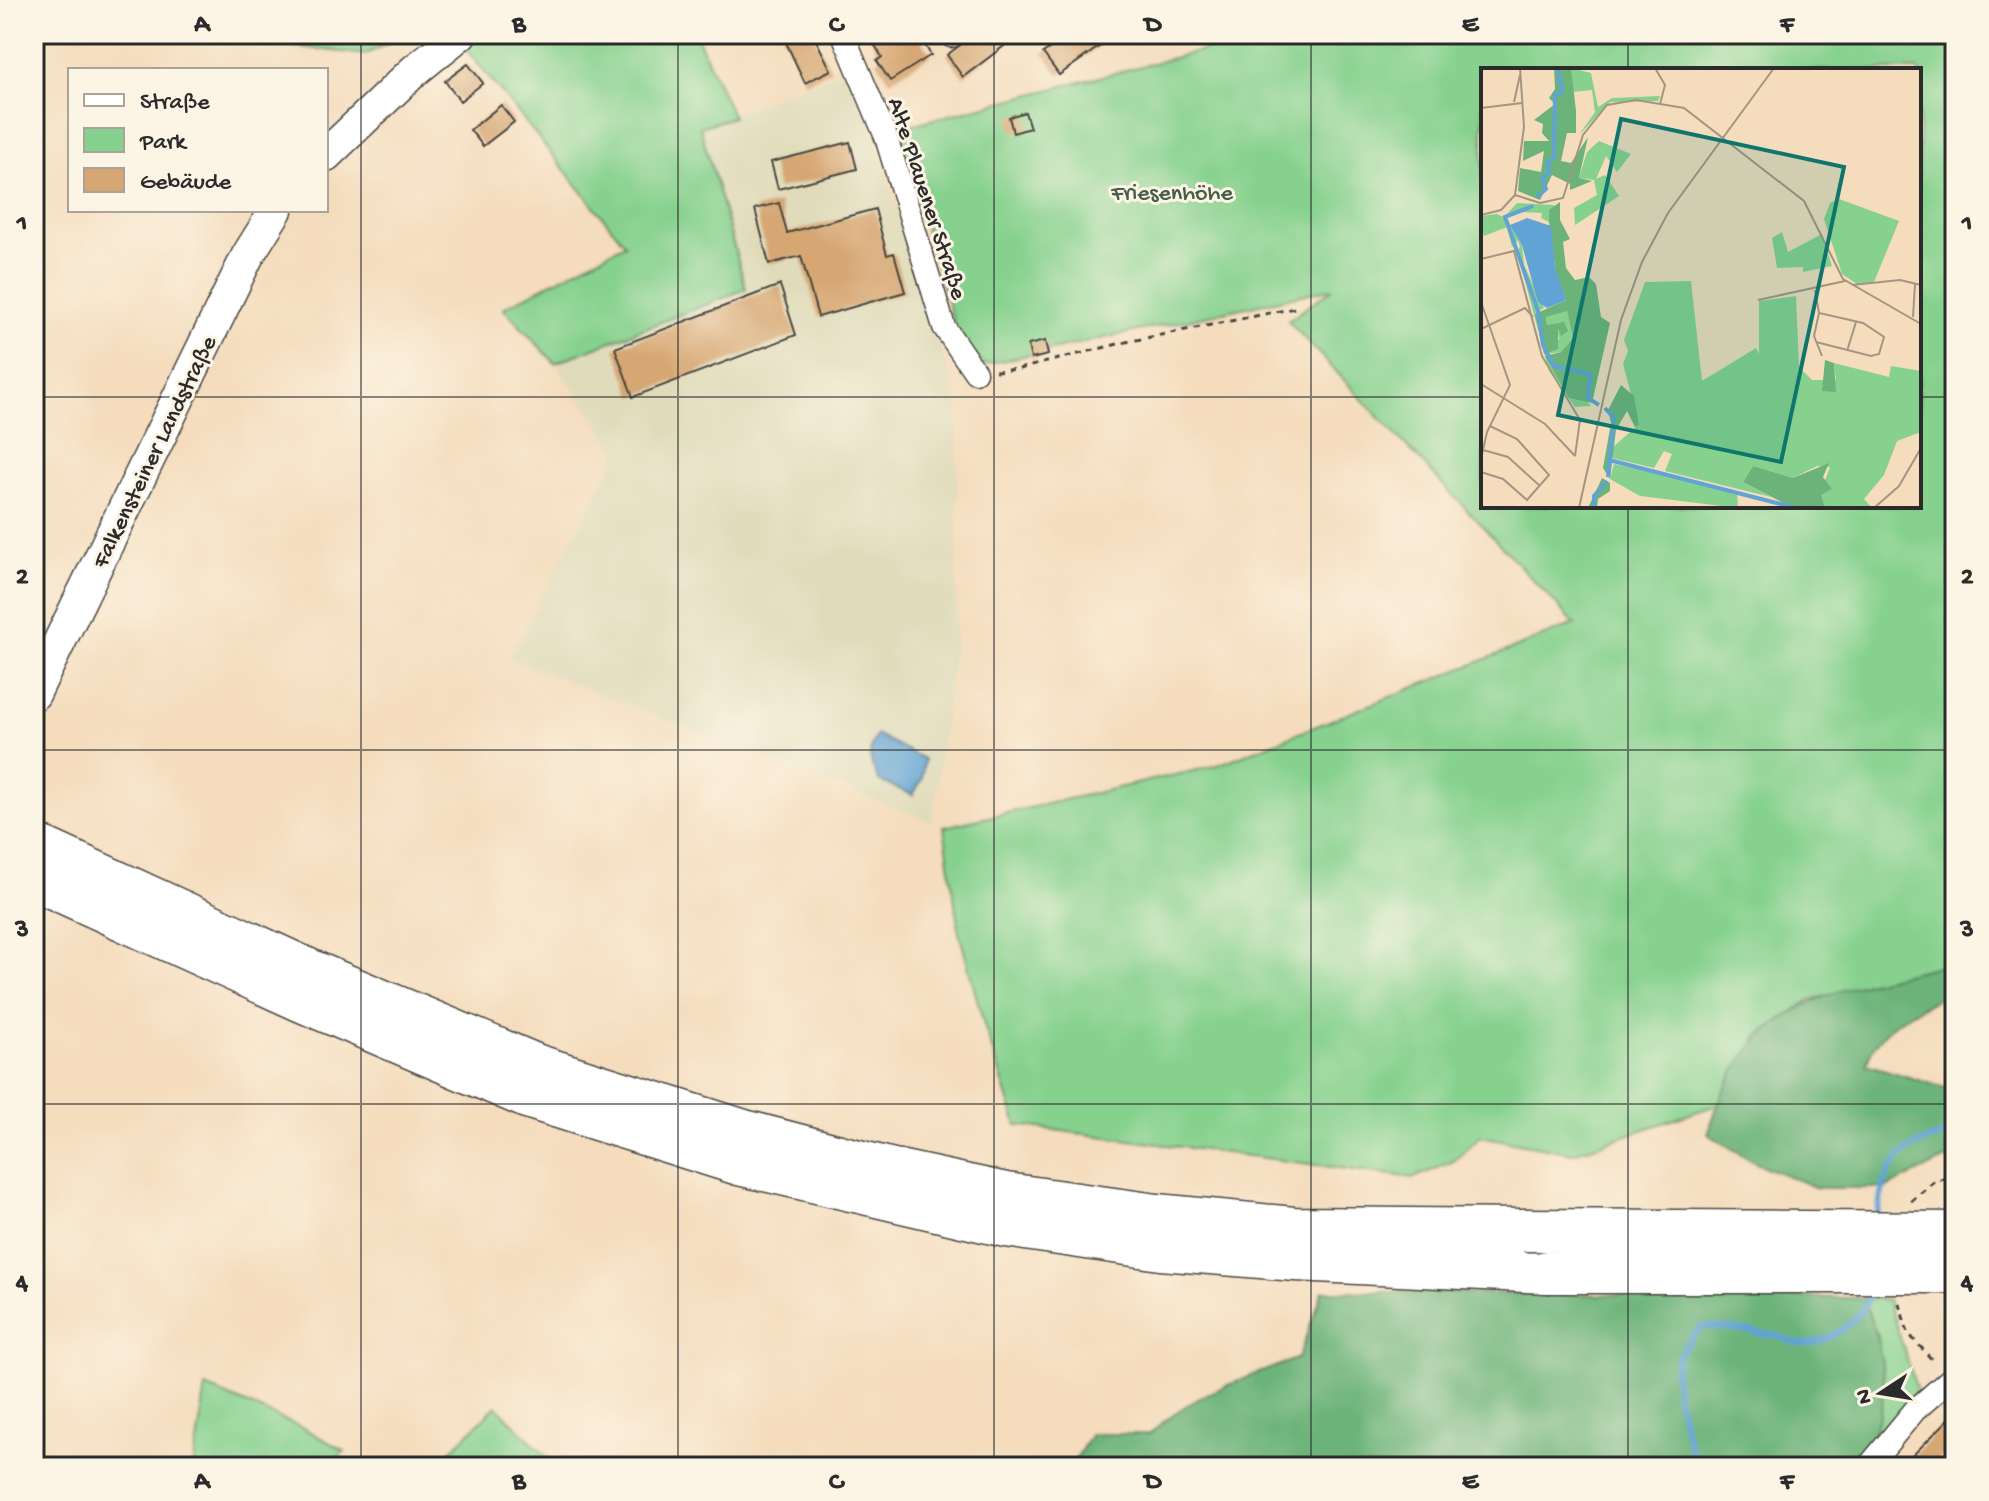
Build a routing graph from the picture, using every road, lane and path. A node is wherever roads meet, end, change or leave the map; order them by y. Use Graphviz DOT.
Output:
graph roads {
  1 [pos="460,34"];
  2 [pos="843,34"];
  3 [pos="328,153"];
  4 [pos="275,212"];
  5 [pos="1295,308"];
  6 [pos="975,372"];
  7 [pos="34,694"];
  8 [pos="34,844"];
  9 [pos="34,879"];
  10 [pos="1955,1233"];
  11 [pos="1955,1272"];
  12 [pos="1955,1375"];
  13 [pos="1868,1467"];
  1 -- 3 [label="main road"];
  2 -- 6 [label="street, Alte Plauener Straße"];
  4 -- 7 [label="main road, Falkensteiner Landstraße"];
  5 -- 6 [label="path"];
  8 -- 10 [label="highway, bridge"];
  9 -- 11 [label="highway, bridge"];
  12 -- 13 [label="street"];
}
